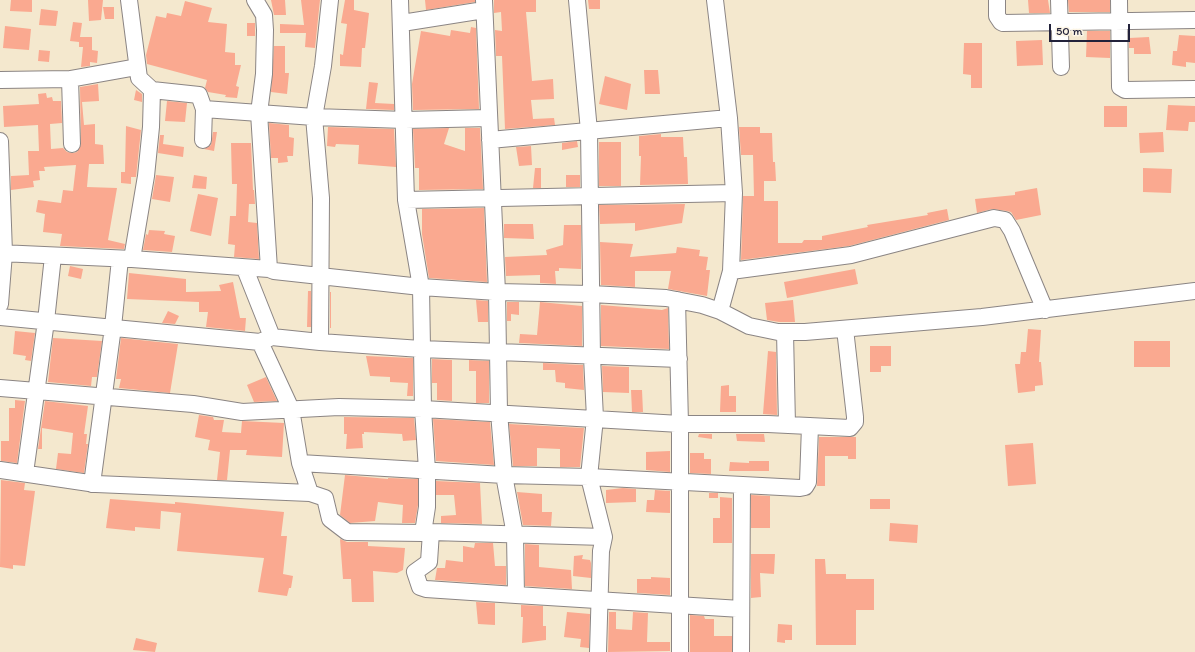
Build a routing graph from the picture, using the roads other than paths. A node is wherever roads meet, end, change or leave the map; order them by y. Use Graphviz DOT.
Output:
graph roads {
  1 [pos="129,0"];
  2 [pos="254,0"];
  3 [pos="330,0"];
  4 [pos="400,0"];
  5 [pos="577,0"];
  6 [pos="716,0"];
  7 [pos="997,0"];
  8 [pos="1060,0"];
  9 [pos="1119,0"];
  10 [pos="484,5"];
  11 [pos="1195,20"];
  12 [pos="1119,21"];
  13 [pos="402,23"];
  14 [pos="1061,23"];
  15 [pos="1062,67"];
  16 [pos="137,68"];
  17 [pos="70,78"];
  18 [pos="0,80"];
  19 [pos="1195,89"];
  20 [pos="152,90"];
  21 [pos="204,109"];
  22 [pos="259,113"];
  23 [pos="314,117"];
  24 [pos="489,118"];
  25 [pos="729,118"];
  26 [pos="405,120"];
  27 [pos="589,131"];
  28 [pos="203,140"];
  29 [pos="490,140"];
  30 [pos="0,141"];
  31 [pos="72,144"];
  32 [pos="734,193"];
  33 [pos="589,197"];
  34 [pos="492,198"];
  35 [pos="406,200"];
  36 [pos="2,253"];
  37 [pos="53,256"];
  38 [pos="126,259"];
  39 [pos="244,269"];
  40 [pos="269,269"];
  41 [pos="731,270"];
  42 [pos="321,276"];
  43 [pos="421,287"];
  44 [pos="1195,291"];
  45 [pos="497,292"];
  46 [pos="591,294"];
  47 [pos="677,300"];
  48 [pos="0,304"];
  49 [pos="1045,310"];
  50 [pos="720,311"];
  51 [pos="0,317"];
  52 [pos="46,322"];
  53 [pos="113,328"];
  54 [pos="845,329"];
  55 [pos="785,332"];
  56 [pos="266,340"];
  57 [pos="320,342"];
  58 [pos="421,349"];
  59 [pos="498,352"];
  60 [pos="592,357"];
  61 [pos="679,360"];
  62 [pos="0,388"];
  63 [pos="37,391"];
  64 [pos="103,396"];
  65 [pos="291,409"];
  66 [pos="423,409"];
  67 [pos="499,412"];
  68 [pos="595,418"];
  69 [pos="680,424"];
  70 [pos="787,425"];
  71 [pos="810,426"];
  72 [pos="300,463"];
  73 [pos="0,470"];
  74 [pos="427,470"];
  75 [pos="25,473"];
  76 [pos="504,475"];
  77 [pos="589,477"];
  78 [pos="680,482"];
  79 [pos="92,484"];
  80 [pos="742,485"];
  81 [pos="310,493"];
  82 [pos="427,533"];
  83 [pos="515,535"];
  84 [pos="604,537"];
  85 [pos="516,595"];
  86 [pos="600,601"];
  87 [pos="682,605"];
  88 [pos="740,609"];
  89 [pos="598,652"];
  90 [pos="680,652"];
  91 [pos="741,652"];
  1 -- 16 [label="street"];
  2 -- 22 [label="street"];
  3 -- 23 [label="street"];
  4 -- 13 [label="street"];
  5 -- 27 [label="street"];
  6 -- 25 [label="street"];
  7 -- 14 [label="street"];
  8 -- 14 [label="street"];
  9 -- 12 [label="street"];
  10 -- 13 [label="street"];
  10 -- 24 [label="street"];
  11 -- 12 [label="street"];
  12 -- 14 [label="street"];
  12 -- 19 [label="street"];
  13 -- 26 [label="street"];
  14 -- 15 [label="street"];
  16 -- 17 [label="street"];
  16 -- 20 [label="street"];
  17 -- 18 [label="street"];
  17 -- 31 [label="street"];
  20 -- 21 [label="street"];
  20 -- 38 [label="street"];
  21 -- 22 [label="street"];
  21 -- 28 [label="street"];
  22 -- 23 [label="street"];
  22 -- 40 [label="street"];
  23 -- 26 [label="street"];
  23 -- 42 [label="street"];
  24 -- 26 [label="street"];
  24 -- 29 [label="street"];
  25 -- 27 [label="street"];
  25 -- 32 [label="street"];
  26 -- 35 [label="street"];
  27 -- 29 [label="street"];
  27 -- 33 [label="street"];
  29 -- 34 [label="street"];
  30 -- 36 [label="street"];
  32 -- 33 [label="street"];
  32 -- 41 [label="street"];
  33 -- 34 [label="street"];
  33 -- 46 [label="street"];
  34 -- 35 [label="street"];
  34 -- 45 [label="street"];
  35 -- 43 [label="street"];
  36 -- 37 [label="street"];
  36 -- 48 [label="street"];
  37 -- 38 [label="street"];
  37 -- 52 [label="street"];
  38 -- 39 [label="street"];
  38 -- 53 [label="street"];
  39 -- 40 [label="street"];
  39 -- 56 [label="street"];
  40 -- 42 [label="street"];
  41 -- 49 [label="street"];
  41 -- 50 [label="street"];
  42 -- 43 [label="street"];
  42 -- 57 [label="street"];
  43 -- 45 [label="street"];
  43 -- 58 [label="street"];
  44 -- 49 [label="street"];
  45 -- 46 [label="street"];
  45 -- 59 [label="street"];
  46 -- 47 [label="street"];
  46 -- 60 [label="street"];
  47 -- 50 [label="street"];
  47 -- 61 [label="street"];
  49 -- 54 [label="street"];
  50 -- 55 [label="street"];
  51 -- 52 [label="street"];
  52 -- 53 [label="street"];
  52 -- 63 [label="street"];
  53 -- 56 [label="street"];
  53 -- 64 [label="street"];
  54 -- 55 [label="street"];
  54 -- 71 [label="street"];
  55 -- 70 [label="street"];
  56 -- 57 [label="street"];
  56 -- 65 [label="street"];
  57 -- 58 [label="street"];
  58 -- 59 [label="street"];
  58 -- 66 [label="street"];
  59 -- 60 [label="street"];
  59 -- 67 [label="street"];
  60 -- 61 [label="street"];
  60 -- 68 [label="street"];
  61 -- 69 [label="street"];
  62 -- 63 [label="street"];
  63 -- 64 [label="street"];
  63 -- 75 [label="street"];
  64 -- 65 [label="street"];
  64 -- 79 [label="street"];
  65 -- 66 [label="street"];
  65 -- 72 [label="street"];
  66 -- 67 [label="street"];
  66 -- 74 [label="street"];
  67 -- 68 [label="street"];
  67 -- 76 [label="street"];
  68 -- 69 [label="street"];
  68 -- 77 [label="street"];
  69 -- 70 [label="street"];
  69 -- 78 [label="street"];
  70 -- 71 [label="street"];
  71 -- 80 [label="street"];
  72 -- 74 [label="street"];
  72 -- 81 [label="street"];
  73 -- 75 [label="street"];
  74 -- 76 [label="street"];
  74 -- 82 [label="street"];
  75 -- 79 [label="street"];
  76 -- 77 [label="street"];
  76 -- 83 [label="street"];
  77 -- 78 [label="street"];
  77 -- 84 [label="street"];
  78 -- 80 [label="street"];
  78 -- 87 [label="street"];
  79 -- 81 [label="street"];
  80 -- 88 [label="street"];
  81 -- 82 [label="street"];
  82 -- 83 [label="street"];
  82 -- 85 [label="street"];
  83 -- 84 [label="street"];
  83 -- 85 [label="street"];
  84 -- 86 [label="street"];
  85 -- 86 [label="street"];
  86 -- 87 [label="street"];
  86 -- 89 [label="street"];
  87 -- 88 [label="street"];
  87 -- 90 [label="street"];
  88 -- 91 [label="street"];
}
